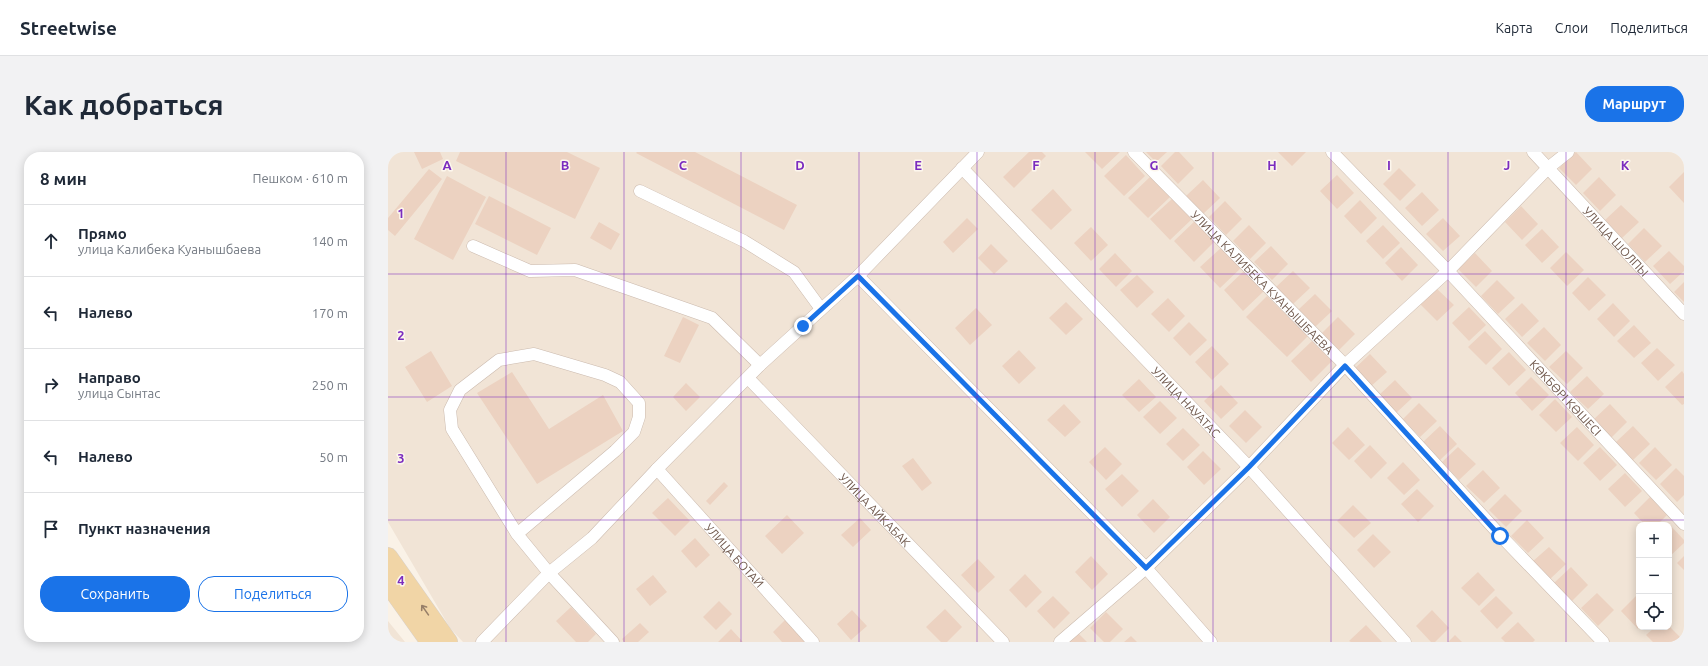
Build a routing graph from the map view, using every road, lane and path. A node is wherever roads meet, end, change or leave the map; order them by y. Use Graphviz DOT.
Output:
graph roads {
  1 [pos="978,152"];
  2 [pos="1134,152"];
  3 [pos="1332,152"];
  4 [pos="1533,152"];
  5 [pos="1568,152"];
  6 [pos="962,168"];
  7 [pos="1548,168"];
  8 [pos="640,191"];
  9 [pos="473,246"];
  10 [pos="1448,271"];
  11 [pos="858,276"];
  12 [pos="821,309"];
  13 [pos="1684,314"];
  14 [pos="760,365"];
  15 [pos="1345,366"];
  16 [pos="748,378"];
  17 [pos="1249,467"];
  18 [pos="657,469"];
  19 [pos="1684,524"];
  20 [pos="517,534"];
  21 [pos="388,557"];
  22 [pos="1146,568"];
  23 [pos="549,573"];
  24 [pos="388,583"];
  25 [pos="430,642"];
  26 [pos="448,642"];
  27 [pos="482,642"];
  28 [pos="613,642"];
  29 [pos="813,642"];
  30 [pos="1003,642"];
  31 [pos="1060,642"];
  32 [pos="1211,642"];
  33 [pos="1405,642"];
  34 [pos="1603,642"];
  1 -- 6 [label="street"];
  2 -- 15 [label="street, УЛИЦА КАЛИБЕКА КУАНЫШБАЕВА"];
  3 -- 10 [label="street, КӨКБӨРІ КӨШЕСІ"];
  4 -- 7 [label="street, УЛИЦА ШОЛПЫ"];
  5 -- 7 [label="street"];
  6 -- 11 [label="street"];
  6 -- 17 [label="street, УЛИЦА НАУАТАС"];
  7 -- 10 [label="street"];
  7 -- 13 [label="street, УЛИЦА ШОЛПЫ"];
  8 -- 12 [label="street"];
  9 -- 14 [label="street"];
  10 -- 15 [label="street"];
  10 -- 19 [label="street, КӨКБӨРІ КӨШЕСІ"];
  11 -- 12 [label="street"];
  11 -- 22 [label="street"];
  12 -- 14 [label="street"];
  14 -- 16 [label="street"];
  15 -- 17 [label="street"];
  15 -- 34 [label="street, УЛИЦА КАЛИБЕКА КУАНЫШБАЕВА"];
  16 -- 18 [label="street"];
  16 -- 30 [label="street, УЛИЦА АЙКАБАК"];
  17 -- 22 [label="street"];
  17 -- 33 [label="street, УЛИЦА НАУАТАС"];
  18 -- 23 [label="street"];
  18 -- 29 [label="street, УЛИЦА БОТАЙ"];
  20 -- 20 [label="street"];
  20 -- 23 [label="street"];
  26 -- 21 [label="main road, one-way"];
  22 -- 31 [label="street"];
  22 -- 32 [label="street"];
  23 -- 27 [label="street"];
  23 -- 28 [label="street"];
  24 -- 25 [label="main road"];
}
